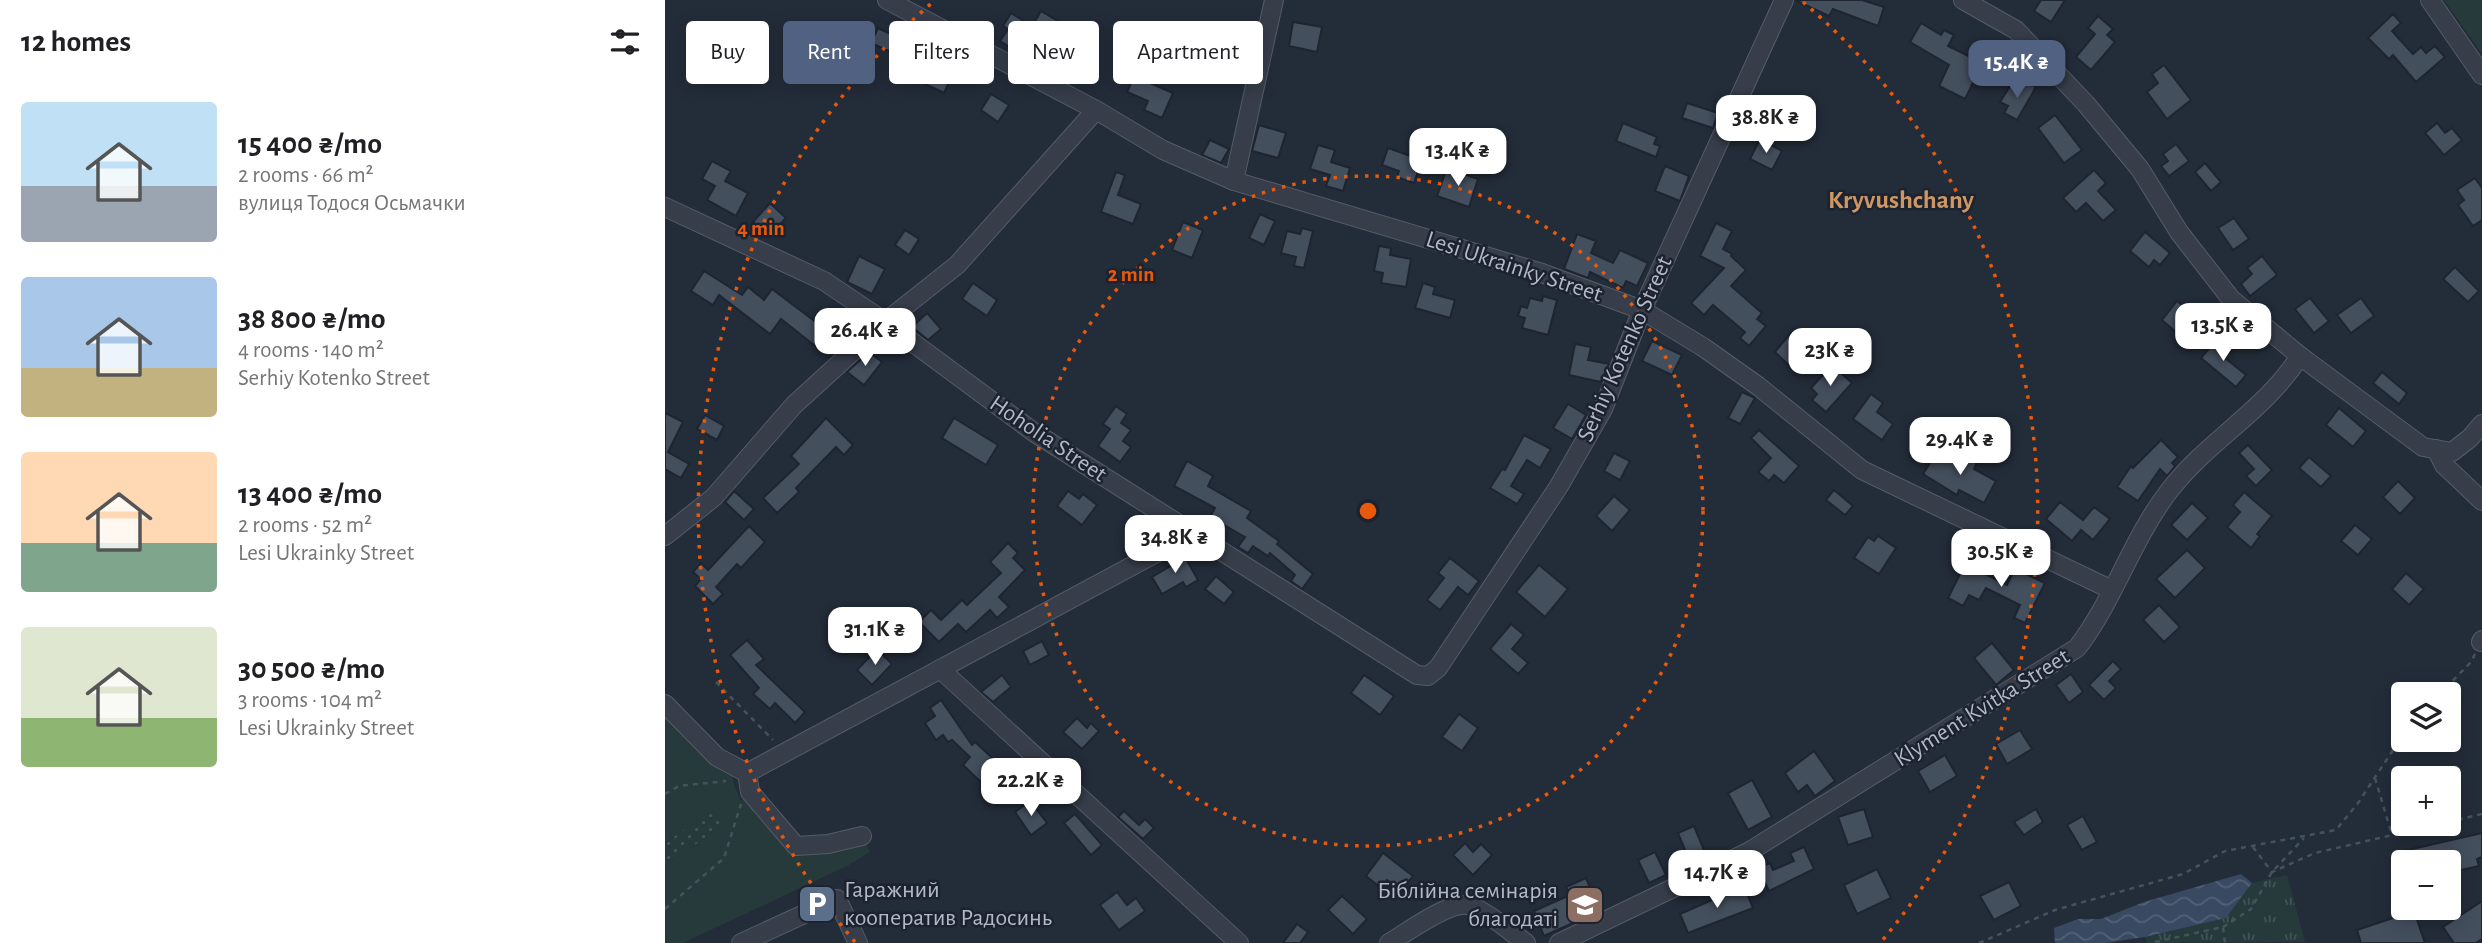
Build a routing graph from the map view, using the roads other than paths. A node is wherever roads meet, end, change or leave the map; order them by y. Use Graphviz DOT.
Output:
graph roads {
  1 [pos="887,0"];
  2 [pos="1274,0"];
  3 [pos="1784,0"];
  4 [pos="1963,0"];
  5 [pos="2430,0"];
  6 [pos="2482,75"];
  7 [pos="1096,110"];
  8 [pos="1234,181"];
  9 [pos="665,206"];
  10 [pos="1642,310"];
  11 [pos="885,322"];
  12 [pos="2300,356"];
  13 [pos="2482,424"];
  14 [pos="2437,449"];
  15 [pos="2482,501"];
  16 [pos="1189,533"];
  17 [pos="665,536"];
  18 [pos="2112,590"];
  19 [pos="940,669"];
  20 [pos="1428,676"];
  21 [pos="665,704"];
  22 [pos="740,770"];
  23 [pos="862,836"];
  24 [pos="850,941"];
  25 [pos="741,943"];
  26 [pos="1239,943"];
  27 [pos="1389,943"];
  28 [pos="1526,943"];
  29 [pos="1559,943"];
  1 -- 7 [label="street, Lesi Ukrainky Street"];
  2 -- 8 [label="street"];
  3 -- 10 [label="street, Serhiy Kotenko Street"];
  4 -- 12 [label="street"];
  5 -- 6 [label="street"];
  7 -- 8 [label="street, Lesi Ukrainky Street"];
  7 -- 11 [label="street"];
  8 -- 10 [label="street, Lesi Ukrainky Street"];
  9 -- 11 [label="street, Hoholia Street"];
  10 -- 18 [label="street, Lesi Ukrainky Street"];
  10 -- 20 [label="street, Serhiy Kotenko Street"];
  11 -- 16 [label="street, Hoholia Street"];
  11 -- 17 [label="street"];
  12 -- 14 [label="street"];
  12 -- 18 [label="street, Klyment Kvitka Street"];
  13 -- 14 [label="street"];
  14 -- 15 [label="street"];
  16 -- 19 [label="street"];
  16 -- 20 [label="street, Hoholia Street"];
  18 -- 29 [label="street, Klyment Kvitka Street"];
  19 -- 22 [label="street"];
  19 -- 26 [label="street"];
  21 -- 22 [label="street"];
  22 -- 23 [label="street"];
  24 -- 25 [label="street"];
  27 -- 28 [label="street"];
}
